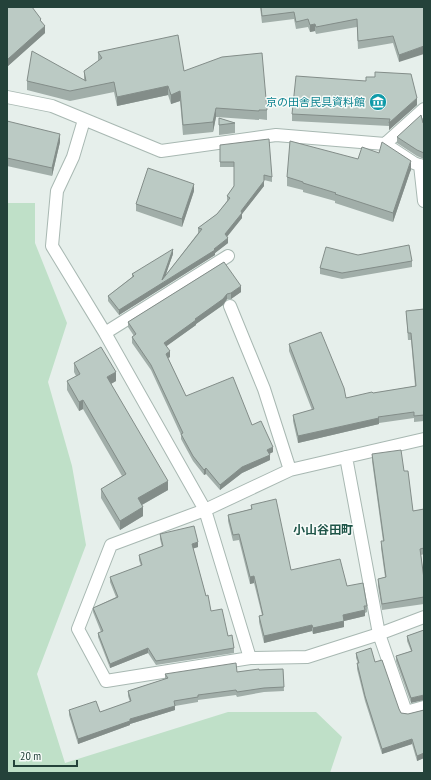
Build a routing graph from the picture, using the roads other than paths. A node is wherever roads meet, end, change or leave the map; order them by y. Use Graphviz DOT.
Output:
graph roads {
  1 [pos="7,97"];
  2 [pos="424,109"];
  3 [pos="84,120"];
  4 [pos="385,144"];
  5 [pos="422,166"];
  6 [pos="424,201"];
  7 [pos="228,256"];
  8 [pos="230,306"];
  9 [pos="105,333"];
  10 [pos="424,439"];
  11 [pos="346,457"];
  12 [pos="290,470"];
  13 [pos="205,510"];
  14 [pos="424,616"];
  15 [pos="379,634"];
  16 [pos="250,658"];
  17 [pos="424,707"];
  1 -- 3 [label="street"];
  2 -- 4 [label="street"];
  3 -- 4 [label="street"];
  3 -- 9 [label="street"];
  4 -- 5 [label="street"];
  5 -- 6 [label="street"];
  7 -- 9 [label="street"];
  8 -- 12 [label="street"];
  9 -- 13 [label="street"];
  10 -- 11 [label="street"];
  11 -- 12 [label="street"];
  11 -- 15 [label="street"];
  12 -- 13 [label="street"];
  13 -- 16 [label="street"];
  13 -- 16 [label="street"];
  14 -- 15 [label="street"];
  15 -- 16 [label="street"];
  15 -- 17 [label="street"];
}
